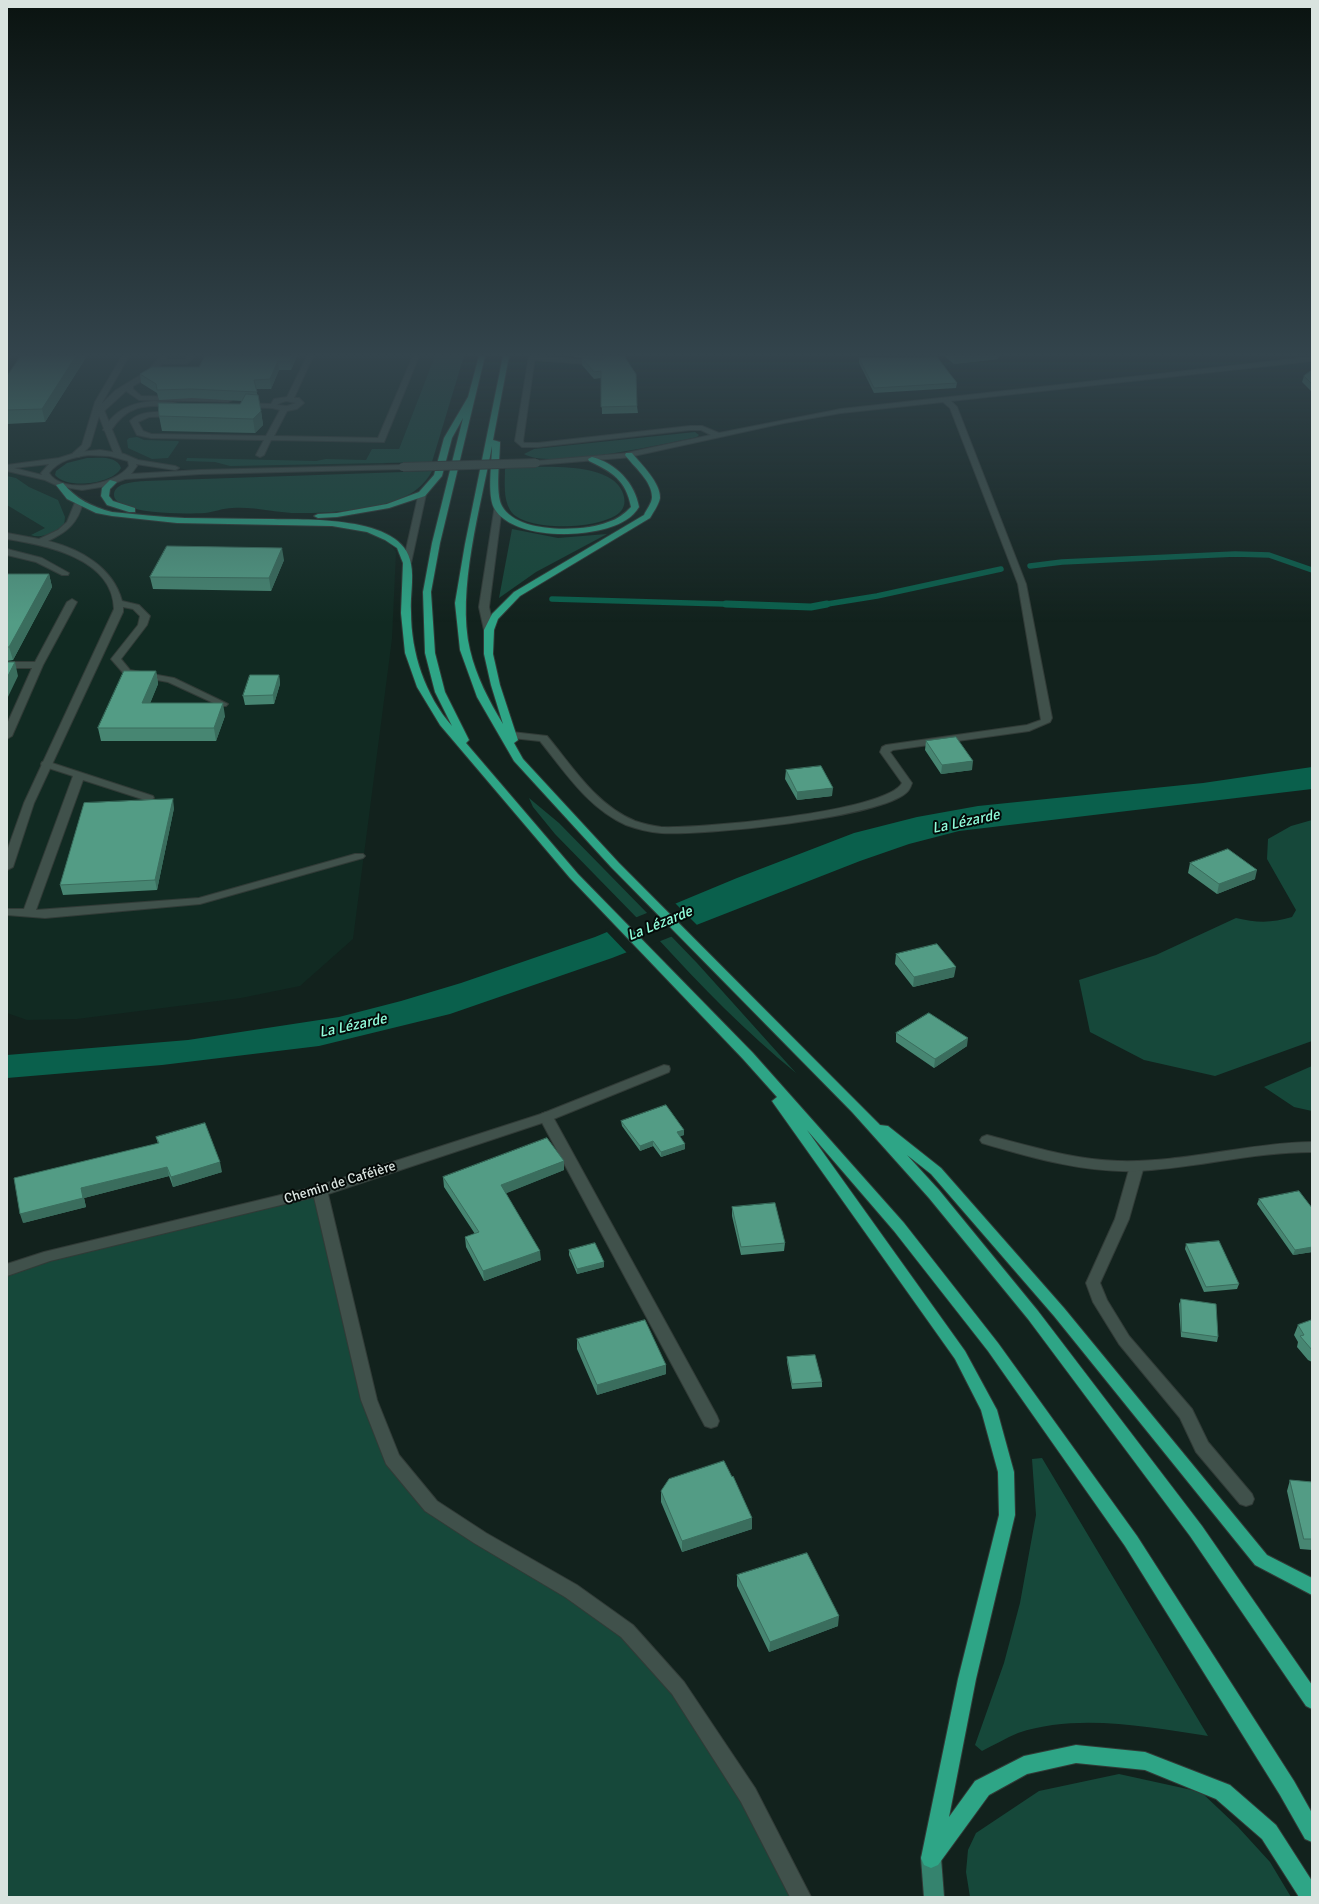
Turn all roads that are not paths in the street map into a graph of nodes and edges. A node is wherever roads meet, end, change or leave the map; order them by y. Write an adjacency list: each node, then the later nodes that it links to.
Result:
1 (86, 445): 11 (street)
2 (114, 445): 10 (street)
3 (265, 445): 12 (street)
4 (446, 445): 23 (highway)
5 (459, 445): 41 (highway)
6 (489, 445): 39 (highway)
7 (497, 445): 25 (highway)
8 (674, 445): 13 (street)
9 (968, 445): 37 (street)
10 (118, 454): 11 (street); 16 (street)
11 (76, 455): 15 (street)
12 (260, 455)
13 (629, 455): 14 (street); 33 (highway)
14 (592, 459): 18 (street, bridge); 25 (highway)
15 (61, 460): 17 (street); 20 (street)
16 (131, 460): 18 (street); 19 (street)
17 (7, 468): 20 (street)
18 (200, 472): 19 (street)
19 (124, 477): 21 (street)
20 (47, 478): 22 (street)
21 (113, 482): 22 (street); 23 (highway)
22 (60, 485): 24 (highway)
23 (422, 494): 29 (street)
24 (79, 502): 27 (street); 29 (highway)
25 (498, 507): 33 (street)
26 (7, 536): 27 (street)
27 (40, 542): 32 (street)
28 (7, 552): 30 (street)
29 (407, 563): 41 (highway)
30 (65, 573)
31 (72, 602): 34 (street)
32 (119, 603): 36 (street); 40 (street)
33 (489, 630): 37 (highway)
34 (38, 664): 35 (street); 38 (street)
35 (7, 665)
36 (223, 704)
37 (512, 735): 39 (highway)
38 (7, 736)
39 (519, 761): 50 (highway)
40 (46, 764): 42 (street); 45 (street)
41 (477, 764): 48 (highway)
42 (78, 776): 43 (street); 47 (street)
43 (149, 798)
44 (359, 856): 47 (street)
45 (7, 867)
46 (7, 912): 47 (street)
47 (29, 913)
48 (748, 1056): 61 (highway); 62 (highway)
49 (664, 1069): 51 (street, Chemin de Caféière)
50 (857, 1109): 59 (highway); 60 (highway)
51 (546, 1117): 55 (street, Chemin de Caféière); 57 (street)
52 (988, 1140): 54 (street)
53 (1312, 1147): 54 (street)
54 (1137, 1166): 58 (street)
55 (320, 1191): 56 (street, Chemin de Caféière); 63 (street)
56 (7, 1270)
57 (711, 1421)
58 (1246, 1499)
59 (1312, 1587)
60 (1312, 1700)
61 (1312, 1832)
62 (931, 1858): 64 (main road); 65 (highway)
63 (801, 1897)
64 (934, 1897)
65 (1311, 1897)

